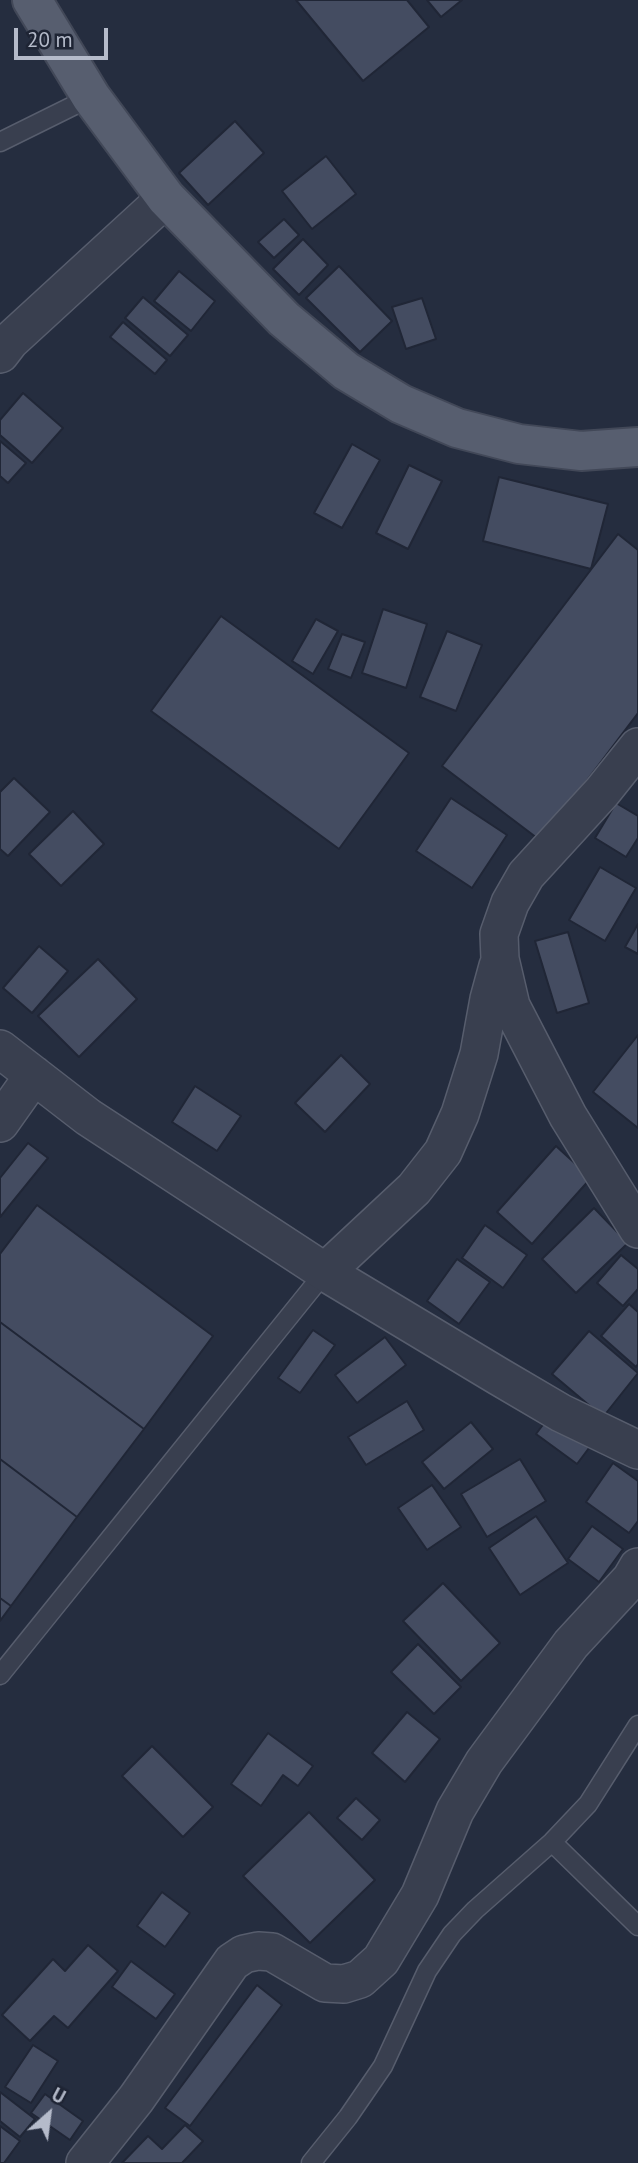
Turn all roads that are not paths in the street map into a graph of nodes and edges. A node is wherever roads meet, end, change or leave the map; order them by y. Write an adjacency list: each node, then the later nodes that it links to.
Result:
1 (32, 0): 2 (main road)
2 (91, 97): 3 (lane); 4 (main road)
3 (0, 142)
4 (166, 198): 5 (street); 6 (main road)
5 (0, 354)
6 (638, 447)
7 (638, 747): 8 (street)
8 (500, 959): 12 (street); 13 (street)
9 (0, 1049): 10 (street)
10 (34, 1075): 11 (street); 13 (street)
11 (0, 1123)
12 (638, 1229)
13 (325, 1272): 14 (street); 16 (lane)
14 (638, 1450)
15 (636, 1582): 20 (street)
16 (0, 1675)
17 (638, 1725): 18 (lane)
18 (552, 1842): 19 (lane); 21 (lane)
19 (638, 1926)
20 (85, 2163)
21 (311, 2163)

